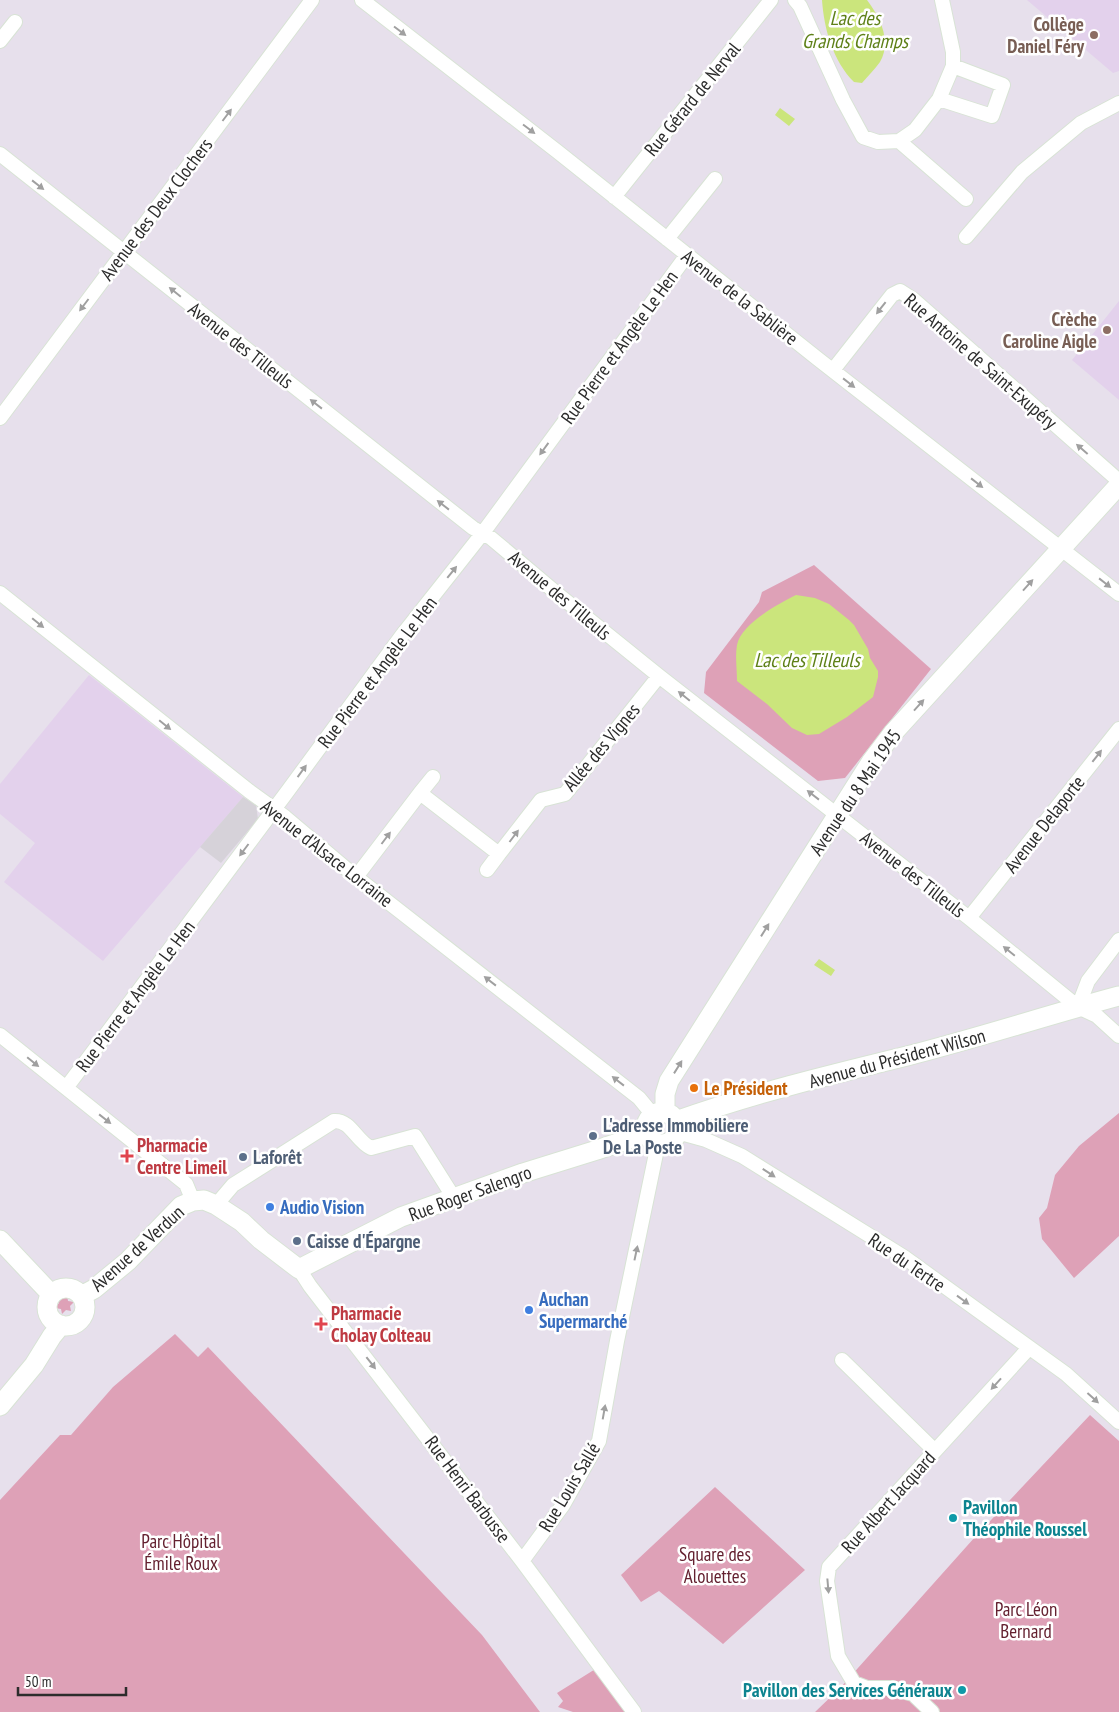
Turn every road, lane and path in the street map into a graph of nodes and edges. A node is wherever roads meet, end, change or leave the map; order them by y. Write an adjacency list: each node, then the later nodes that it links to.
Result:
1 (312, 0): 18 (street, Avenue des Deux Clochers, one-way to 1)
2 (362, 0): 14 (street, Avenue de la Sablière, one-way to 14)
3 (771, 0): 14 (street, Rue Gérard de Nerval)
4 (795, 0): 11 (street)
5 (942, 0): 8 (street)
6 (15, 22): 7 (street)
7 (0, 41)
8 (953, 66): 9 (street); 9 (street)
9 (939, 99): 11 (street)
10 (1119, 103): 16 (street)
11 (899, 141): 15 (street)
12 (0, 154): 18 (street, Avenue des Tilleuls, one-way to 18)
13 (715, 179): 17 (street)
14 (614, 197): 17 (street, Avenue de la Sablière)
15 (966, 199)
16 (966, 237)
17 (666, 239): 19 (street, Avenue de la Sablière)
18 (124, 252): 21 (street, Avenue des Deux Clochers, one-way to 21); 24 (street, Avenue des Tilleuls, one-way to 18)
19 (687, 255): 20 (street, Avenue de la Sablière); 24 (street, Rue Pierre et Angèle Le Hen, one-way to 24)
20 (833, 370): 22 (street, Rue Antoine de Saint-Exupéry, one-way to 20); 25 (street, Avenue de la Sablière, one-way to 25)
21 (0, 418)
22 (1119, 481)
23 (1119, 485): 25 (street, Avenue du 8 Mai 1945)
24 (482, 534): 28 (street, Avenue des Tilleuls); 32 (street, Rue Pierre et Angèle Le Hen, one-way to 24)
25 (1062, 549): 27 (street, Avenue de la Sablière, one-way to 27); 33 (street, Avenue du 8 Mai 1945, one-way to 25)
26 (0, 593): 32 (street, Avenue d'Alsace Lorraine, one-way to 32)
27 (1119, 594)
28 (659, 676): 33 (street, Avenue des Tilleuls, one-way to 28); 34 (street, Allée des Vignes, one-way to 28)
29 (1119, 729): 37 (street, Avenue Delaporte, one-way to 29)
30 (433, 777): 31 (street)
31 (420, 794): 34 (street); 36 (street, one-way to 31)
32 (273, 811): 36 (street, Avenue d'Alsace Lorraine); 43 (street, Rue Pierre et Angèle Le Hen, one-way to 43)
33 (837, 814): 37 (street, Avenue des Tilleuls); 44 (street, Avenue du 8 Mai 1945, one-way to 33)
34 (499, 854): 35 (street, Allée des Vignes)
35 (487, 870)
36 (356, 877): 44 (street, Avenue d'Alsace Lorraine, one-way to 36)
37 (969, 918): 40 (street, Avenue des Tilleuls, one-way to 37)
38 (1119, 940): 40 (street)
39 (1119, 996): 40 (street, Avenue du Président Wilson)
40 (1078, 1007): 42 (street, Avenue des Tilleuls); 44 (street, Avenue du Président Wilson)
41 (0, 1035): 43 (street, one-way to 43)
42 (1119, 1036)
43 (66, 1088): 46 (street, one-way to 46)
44 (663, 1126): 45 (street, Rue Roger Salengro); 53 (street, Rue du Tertre, one-way to 53); 58 (street, Rue Louis Sallé, one-way to 44)
45 (454, 1198): 47 (street); 49 (street, Rue Roger Salengro)
46 (193, 1201): 47 (street); 51 (street, Avenue de Verdun)
47 (216, 1205): 49 (street)
48 (0, 1240): 50 (street)
49 (299, 1269): 58 (street, Rue Henri Barbusse, one-way to 58)
50 (51, 1294): 51 (street); 52 (street)
51 (81, 1296): 52 (street)
52 (61, 1326): 55 (street)
53 (1029, 1348): 56 (street, Rue du Tertre, one-way to 56); 57 (street, Rue Albert Jacquard, one-way to 57)
54 (842, 1360): 57 (street)
55 (0, 1406)
56 (1119, 1422)
57 (935, 1450): 60 (street, Rue Albert Jacquard, one-way to 60)
58 (522, 1561): 59 (street, Rue Henri Barbusse)
59 (634, 1712)
60 (932, 1712)

